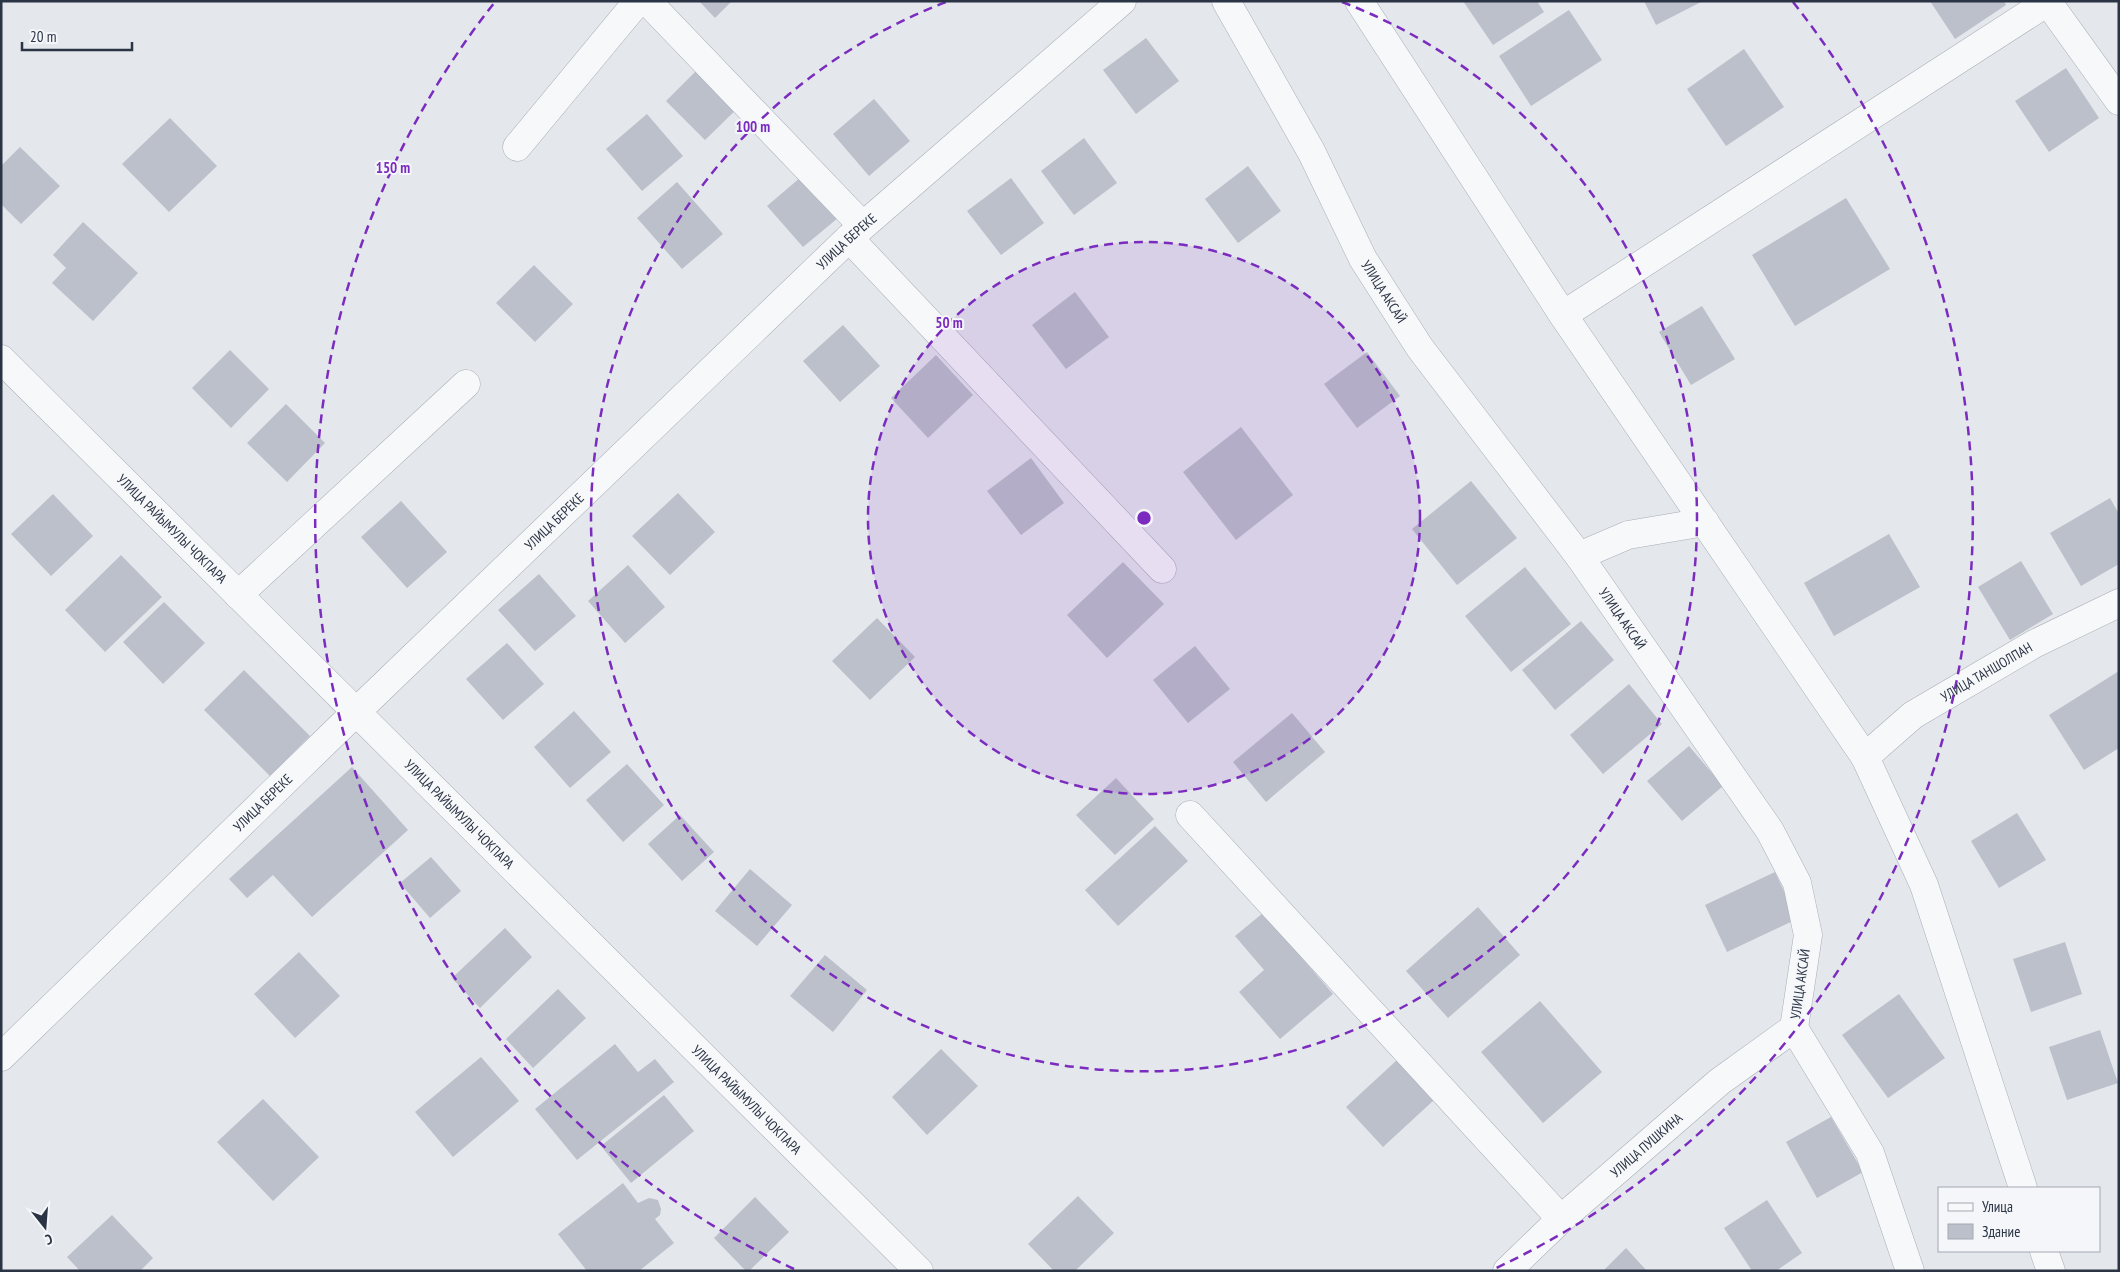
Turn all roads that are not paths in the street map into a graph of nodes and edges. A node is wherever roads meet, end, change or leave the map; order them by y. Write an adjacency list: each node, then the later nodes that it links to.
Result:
1 (638, 1): 8 (street)
2 (647, 1): 9 (street)
3 (1122, 1): 9 (street, УЛИЦА БЕРЕКЕ)
4 (1226, 1): 14 (street, УЛИЦА АКСАЙ)
5 (1359, 1): 10 (street)
6 (2048, 2): 7 (street); 10 (street)
7 (2119, 101)
8 (517, 147)
9 (855, 232): 15 (street); 18 (street, УЛИЦА БЕРЕКЕ)
10 (1563, 315): 13 (street)
11 (1, 359): 16 (street, УЛИЦА РАЙЫМУЛЫ ЧОКПАРА)
12 (466, 384): 16 (street)
13 (1705, 522): 14 (street); 19 (street)
14 (1579, 556): 21 (street, УЛИЦА АКСАЙ)
15 (1162, 570)
16 (238, 595): 18 (street, УЛИЦА РАЙЫМУЛЫ ЧОКПАРА)
17 (2119, 603): 19 (street, УЛИЦА ТАНШОЛПАН)
18 (356, 712): 22 (street, УЛИЦА БЕРЕКЕ); 26 (street, УЛИЦА РАЙЫМУЛЫ ЧОКПАРА)
19 (1865, 757): 23 (street)
20 (1190, 815): 24 (street)
21 (1794, 1028): 24 (street, УЛИЦА ПУШКИНА); 28 (street, УЛИЦА АКСАЙ)
22 (1, 1057)
23 (2024, 1187)
24 (1560, 1219): 27 (street, УЛИЦА ПУШКИНА)
25 (2044, 1252): 29 (street)
26 (918, 1271)
27 (1507, 1271)
28 (1910, 1271)
29 (2051, 1271)

